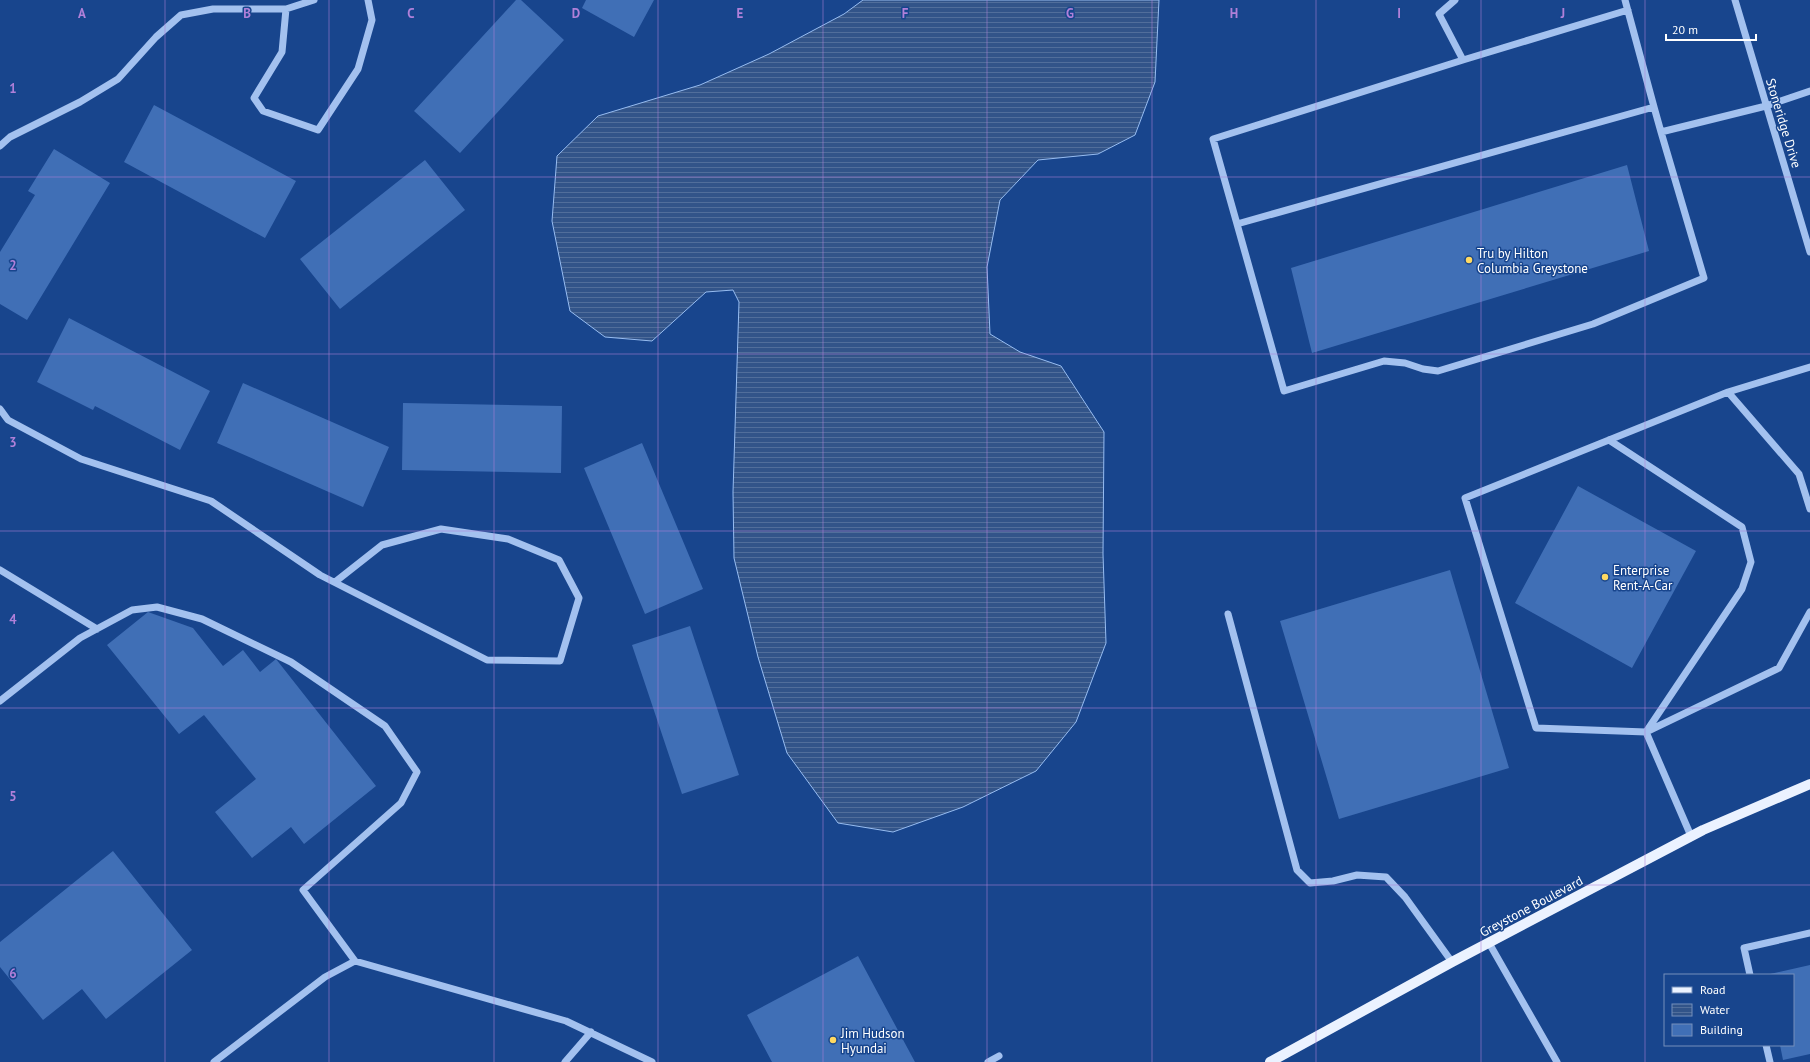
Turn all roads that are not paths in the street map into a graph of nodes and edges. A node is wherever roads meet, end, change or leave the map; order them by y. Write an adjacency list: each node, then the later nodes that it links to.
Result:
1 (314, 0): 6 (street)
2 (368, 0): 6 (street)
3 (1455, 0): 8 (street)
4 (1625, 0): 7 (street)
5 (1734, 0): 10 (street, Stoneridge Drive)
6 (286, 9): 13 (street)
7 (1628, 10): 8 (street); 11 (street)
8 (1463, 60): 14 (street)
9 (1810, 91): 10 (street)
10 (1766, 106): 12 (street); 15 (street, Stoneridge Drive)
11 (1654, 107): 12 (street); 14 (street)
12 (1660, 132): 14 (street)
13 (0, 146)
14 (1237, 224)
15 (1810, 252)
16 (1810, 367): 17 (street)
17 (1728, 392): 19 (street); 20 (street)
18 (0, 409): 22 (street)
19 (1609, 440): 27 (street); 27 (street)
20 (1810, 509)
21 (0, 570): 25 (street)
22 (335, 582): 22 (street)
23 (1810, 612): 27 (street)
24 (1228, 614): 33 (street)
25 (97, 629): 26 (street); 32 (street)
26 (0, 702)
27 (1646, 732): 29 (street)
28 (1810, 784): 29 (main road, Greystone Boulevard)
29 (1691, 836): 31 (main road, Greystone Boulevard)
30 (1810, 933): 34 (street)
31 (1489, 943): 33 (main road, Greystone Boulevard); 43 (street)
32 (354, 961): 35 (street); 38 (street)
33 (1452, 962): 42 (main road, Greystone Boulevard)
34 (1750, 974)
35 (591, 1032): 39 (street); 40 (street)
36 (1766, 1046): 44 (street)
37 (999, 1056): 41 (street)
38 (214, 1062)
39 (565, 1062)
40 (652, 1062)
41 (988, 1062)
42 (1270, 1062)
43 (1557, 1062)
44 (1770, 1062)

